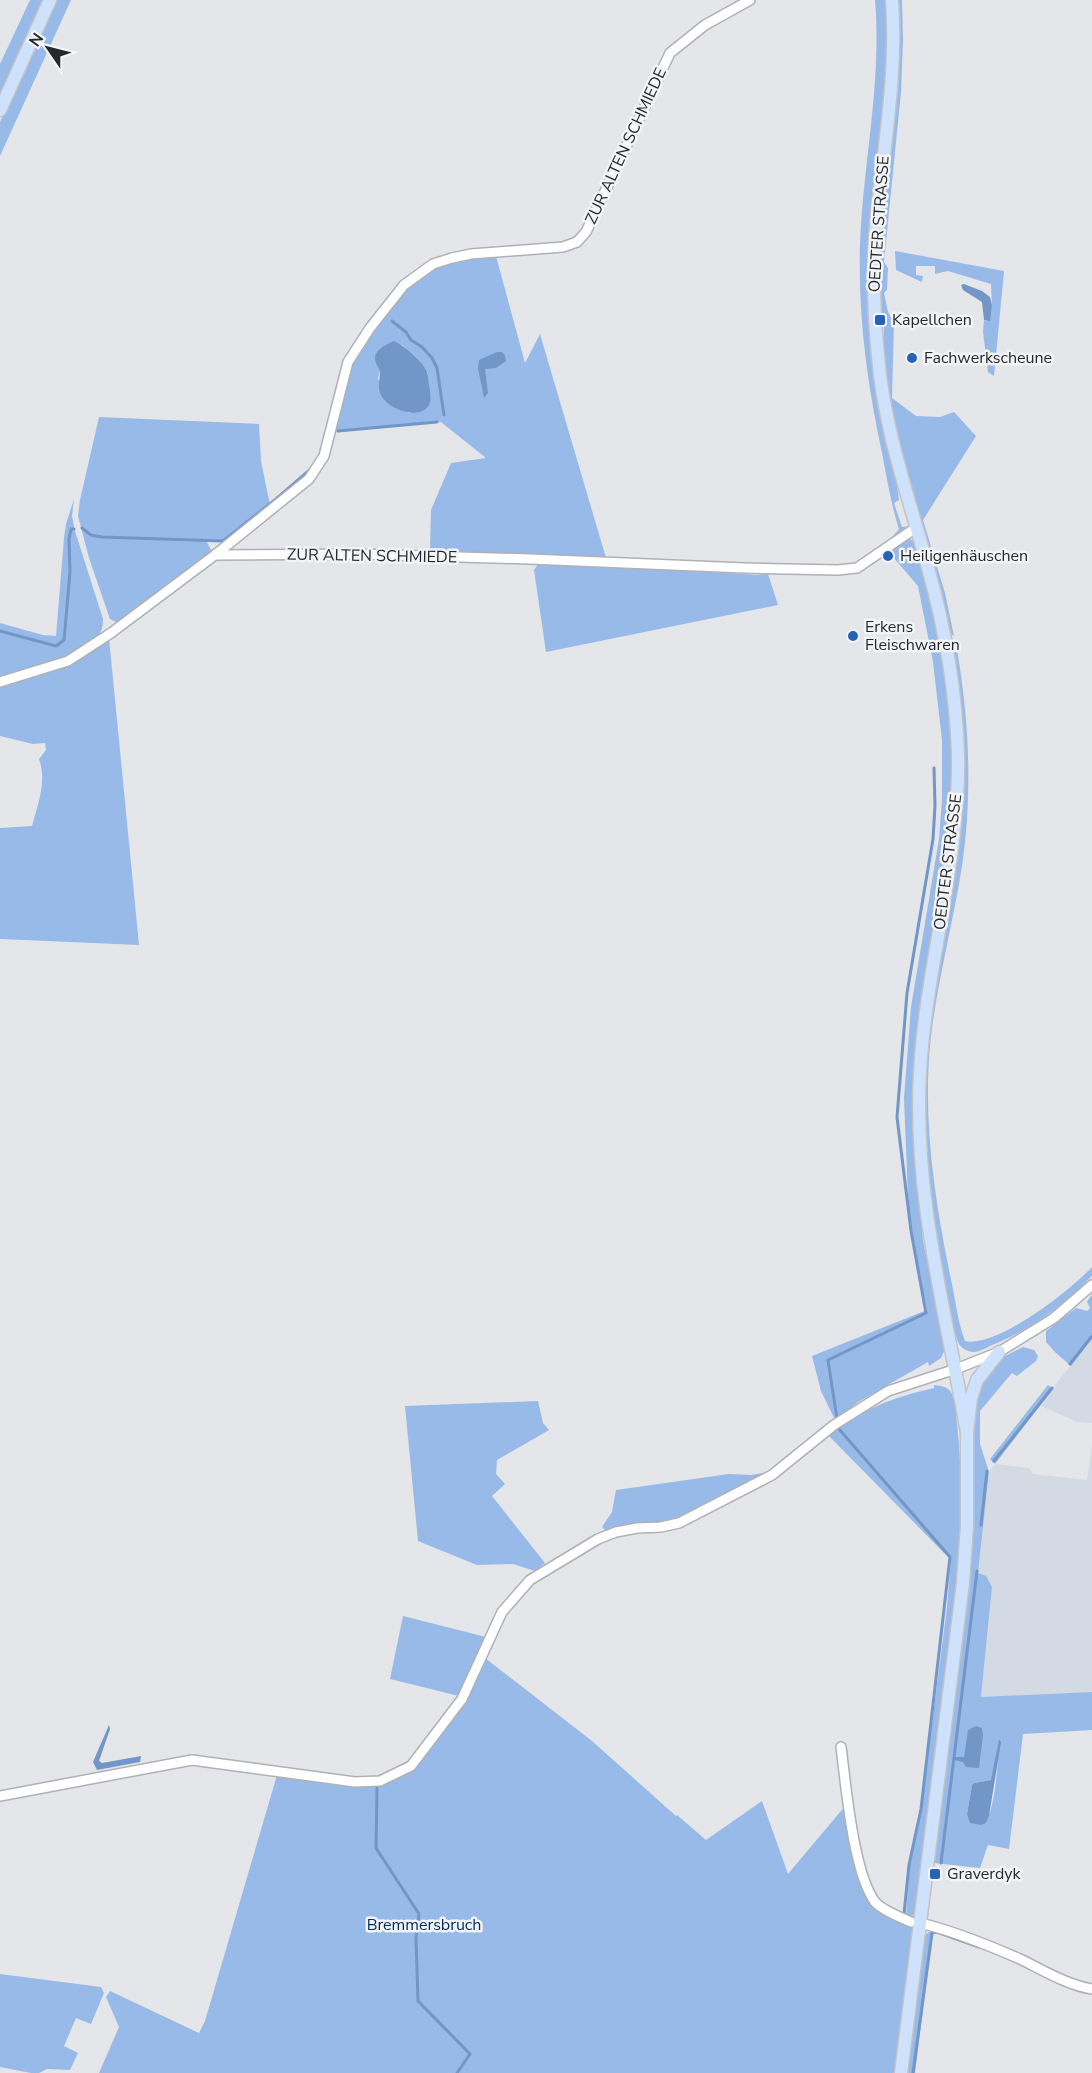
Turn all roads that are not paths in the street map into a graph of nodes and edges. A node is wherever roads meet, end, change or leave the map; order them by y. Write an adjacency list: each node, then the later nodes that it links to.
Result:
1 (50, 0): 4 (main road)
2 (750, 0): 6 (street, ZUR ALTEN SCHMIEDE)
3 (892, 0): 5 (main road, OEDTER STRASSE)
4 (0, 110)
5 (916, 527): 6 (street, ZUR ALTEN SCHMIEDE); 10 (main road, OEDTER STRASSE)
6 (214, 555): 7 (street, ZUR ALTEN SCHMIEDE)
7 (0, 682)
8 (1092, 1285): 9 (street)
9 (999, 1352): 10 (street); 11 (main road)
10 (956, 1370): 11 (main road); 13 (street)
11 (966, 1433): 14 (main road)
12 (841, 1747): 14 (street)
13 (0, 1796)
14 (916, 1923): 15 (street); 16 (main road)
15 (1092, 1989)
16 (901, 2073)

